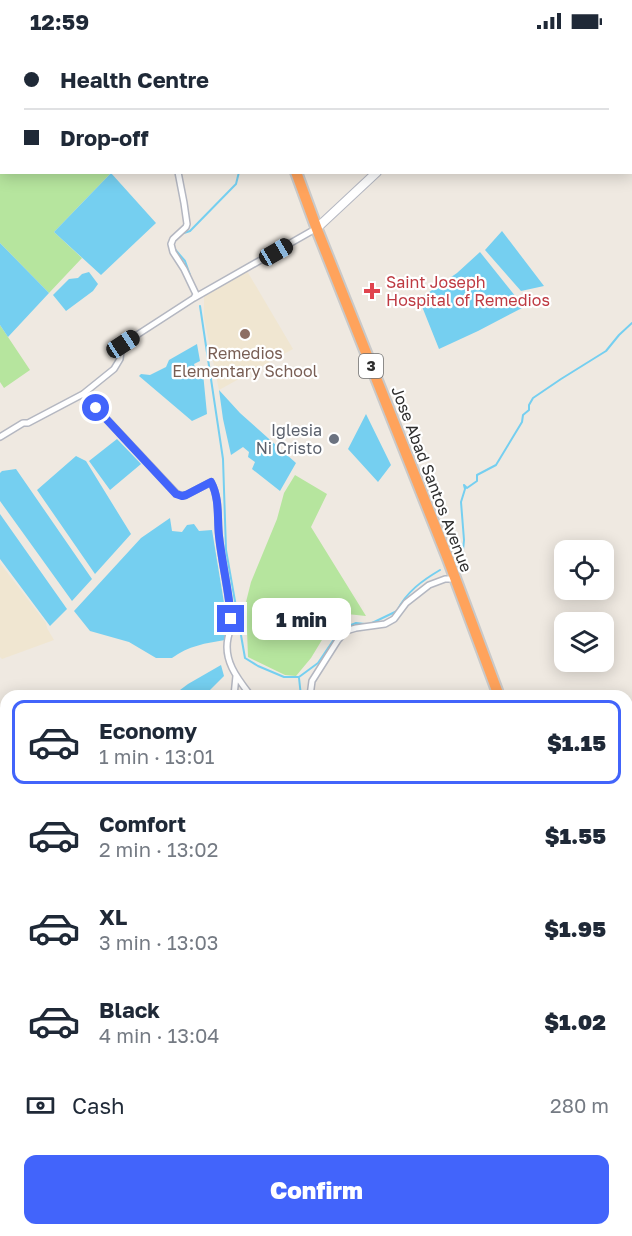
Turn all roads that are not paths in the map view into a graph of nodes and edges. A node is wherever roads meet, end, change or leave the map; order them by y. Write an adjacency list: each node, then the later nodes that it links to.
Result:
1 (178, 174): 5 (street)
2 (297, 174): 4 (highway, Jose Abad Santos Avenue / 3)
3 (375, 174): 4 (street)
4 (317, 228): 5 (street); 8 (highway, Jose Abad Santos Avenue / 3)
5 (194, 298): 6 (street)
6 (83, 394): 7 (street); 9 (street)
7 (0, 437)
8 (455, 579): 12 (street); 13 (highway, Jose Abad Santos Avenue / 3)
9 (236, 676): 10 (street); 11 (street)
10 (235, 690)
11 (246, 690)
12 (311, 690)
13 (497, 690)

